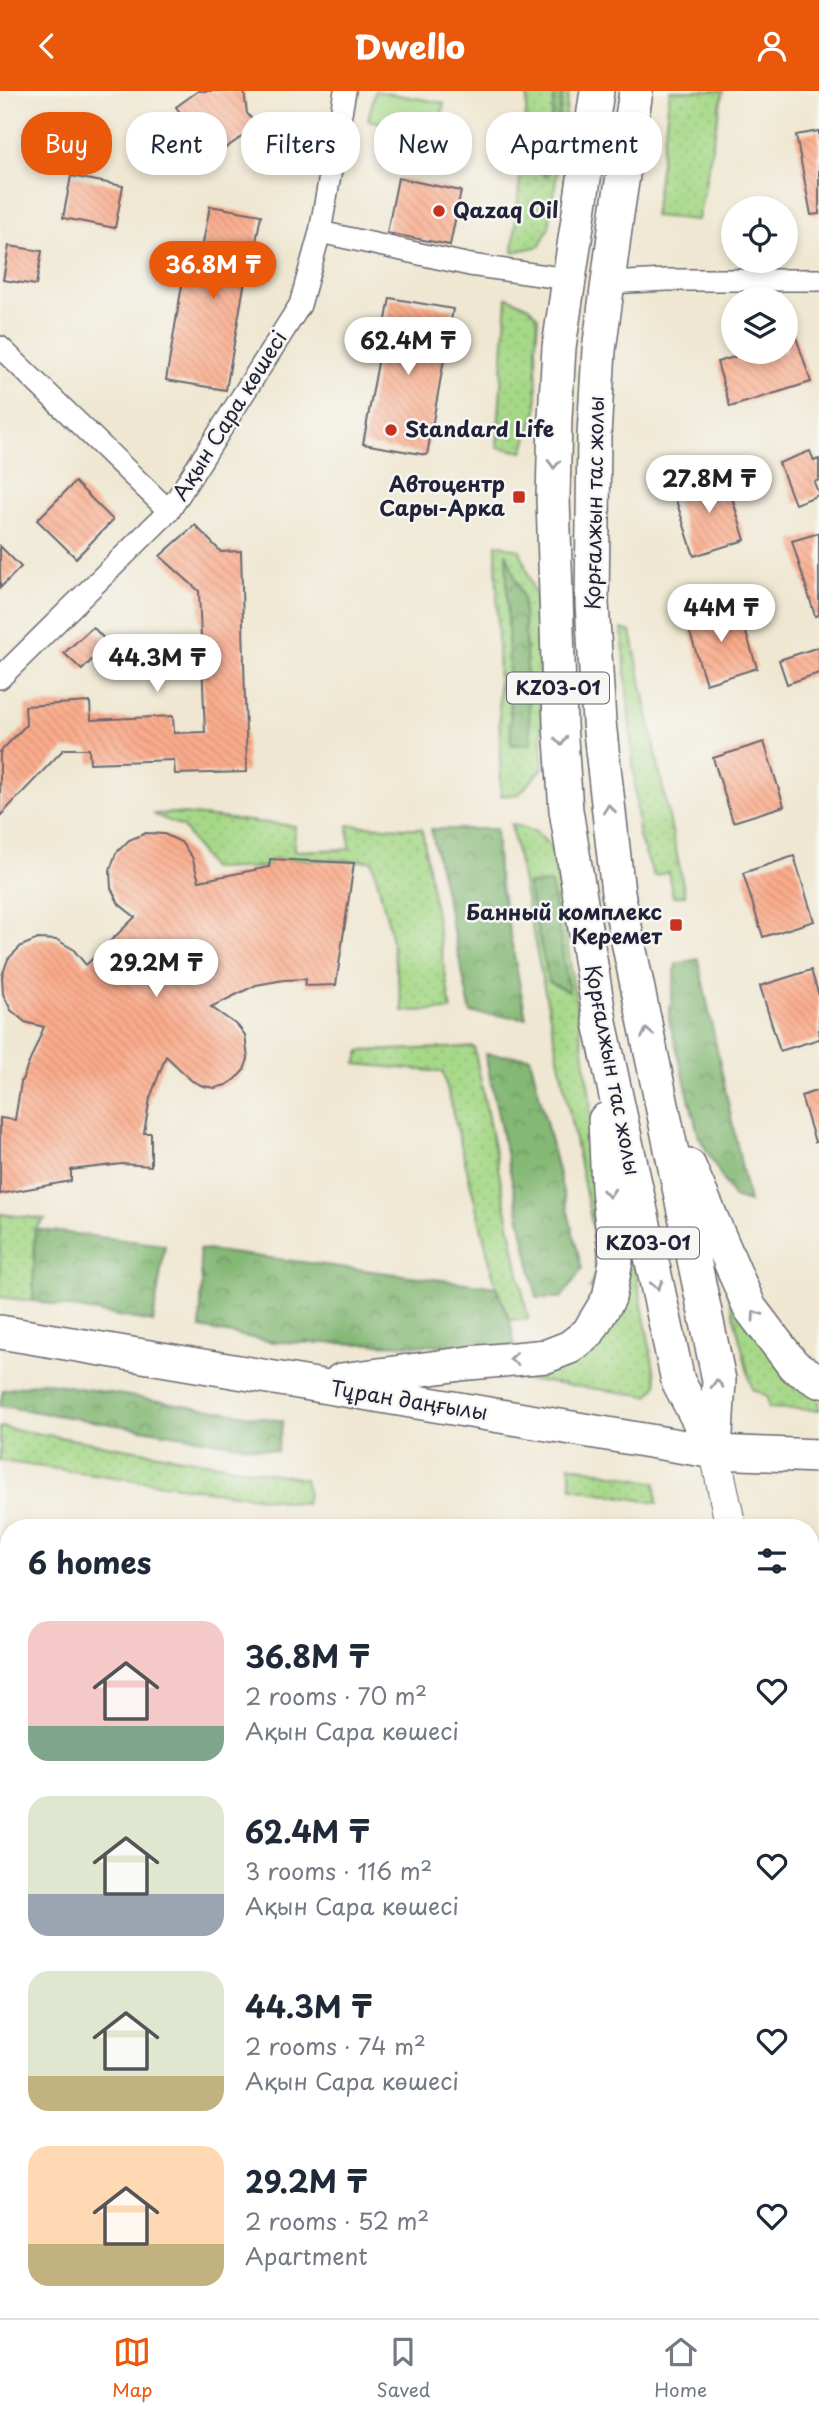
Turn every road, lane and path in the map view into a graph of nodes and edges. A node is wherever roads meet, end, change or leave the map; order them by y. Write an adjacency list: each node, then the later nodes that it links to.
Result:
1 (345, 91): 4 (street, Ақын Сара көшесі)
2 (597, 91): 5 (main road, Қорғалжын тас жолы / KZ03-01)
3 (638, 97): 6 (main road, Қорғалжын тас жолы / KZ03-01)
4 (320, 232): 5 (street); 9 (street, Ақын Сара көшесі)
5 (569, 279): 6 (main road); 11 (main road, Қорғалжын тас жолы / KZ03-01, one-way to 11)
6 (608, 283): 7 (street); 12 (main road, Қорғалжын тас жолы / KZ03-01, one-way to 6)
7 (817, 285)
8 (0, 347): 9 (street)
9 (169, 511): 10 (street, Ақын Сара көшесі)
10 (0, 678)
11 (601, 1027): 15 (main road, one-way to 15); 16 (main road, Қорғалжын тас жолы / KZ03-01, one-way to 16)
12 (661, 1100): 14 (main road, one-way to 12); 16 (main road, Қорғалжын тас жолы / KZ03-01, one-way to 12)
13 (0, 1332): 15 (main road, Тұран даңғылы)
14 (819, 1381)
15 (305, 1385): 16 (main road, Тұран даңғылы)
16 (715, 1452): 17 (main road, Тұран даңғылы); 18 (main road, Қорғалжын тас жолы / KZ03-01)
17 (819, 1457)
18 (729, 1519)

